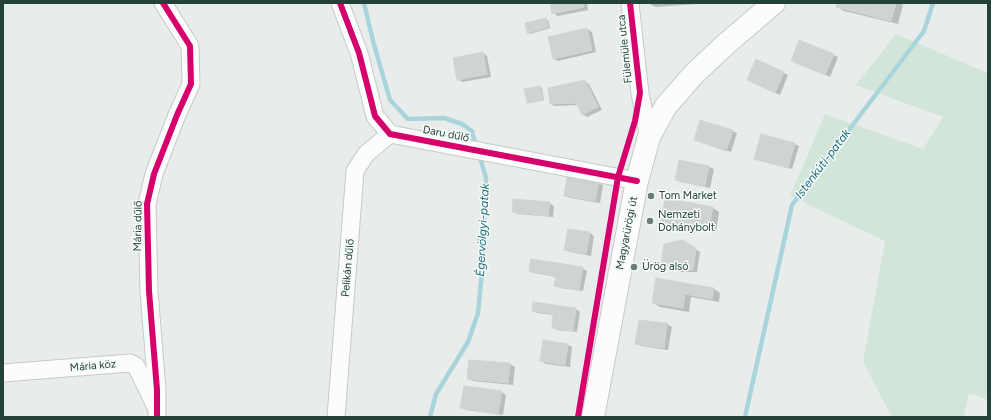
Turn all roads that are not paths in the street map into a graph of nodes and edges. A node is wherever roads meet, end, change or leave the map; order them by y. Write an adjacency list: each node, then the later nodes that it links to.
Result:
1 (163, 3): 9 (street, Mária dűlő)
2 (340, 3): 5 (street)
3 (630, 3): 6 (street, Fülemüle utca)
4 (774, 3): 6 (main road, Magyarürögi út)
5 (390, 134): 7 (street, Daru dűlő); 10 (street, Pelikán dűlő)
6 (649, 137): 7 (main road, Magyarürögi út)
7 (637, 181): 11 (main road, Magyarürögi út)
8 (3, 374): 9 (street, Mária köz)
9 (157, 413)
10 (336, 417)
11 (593, 417)

